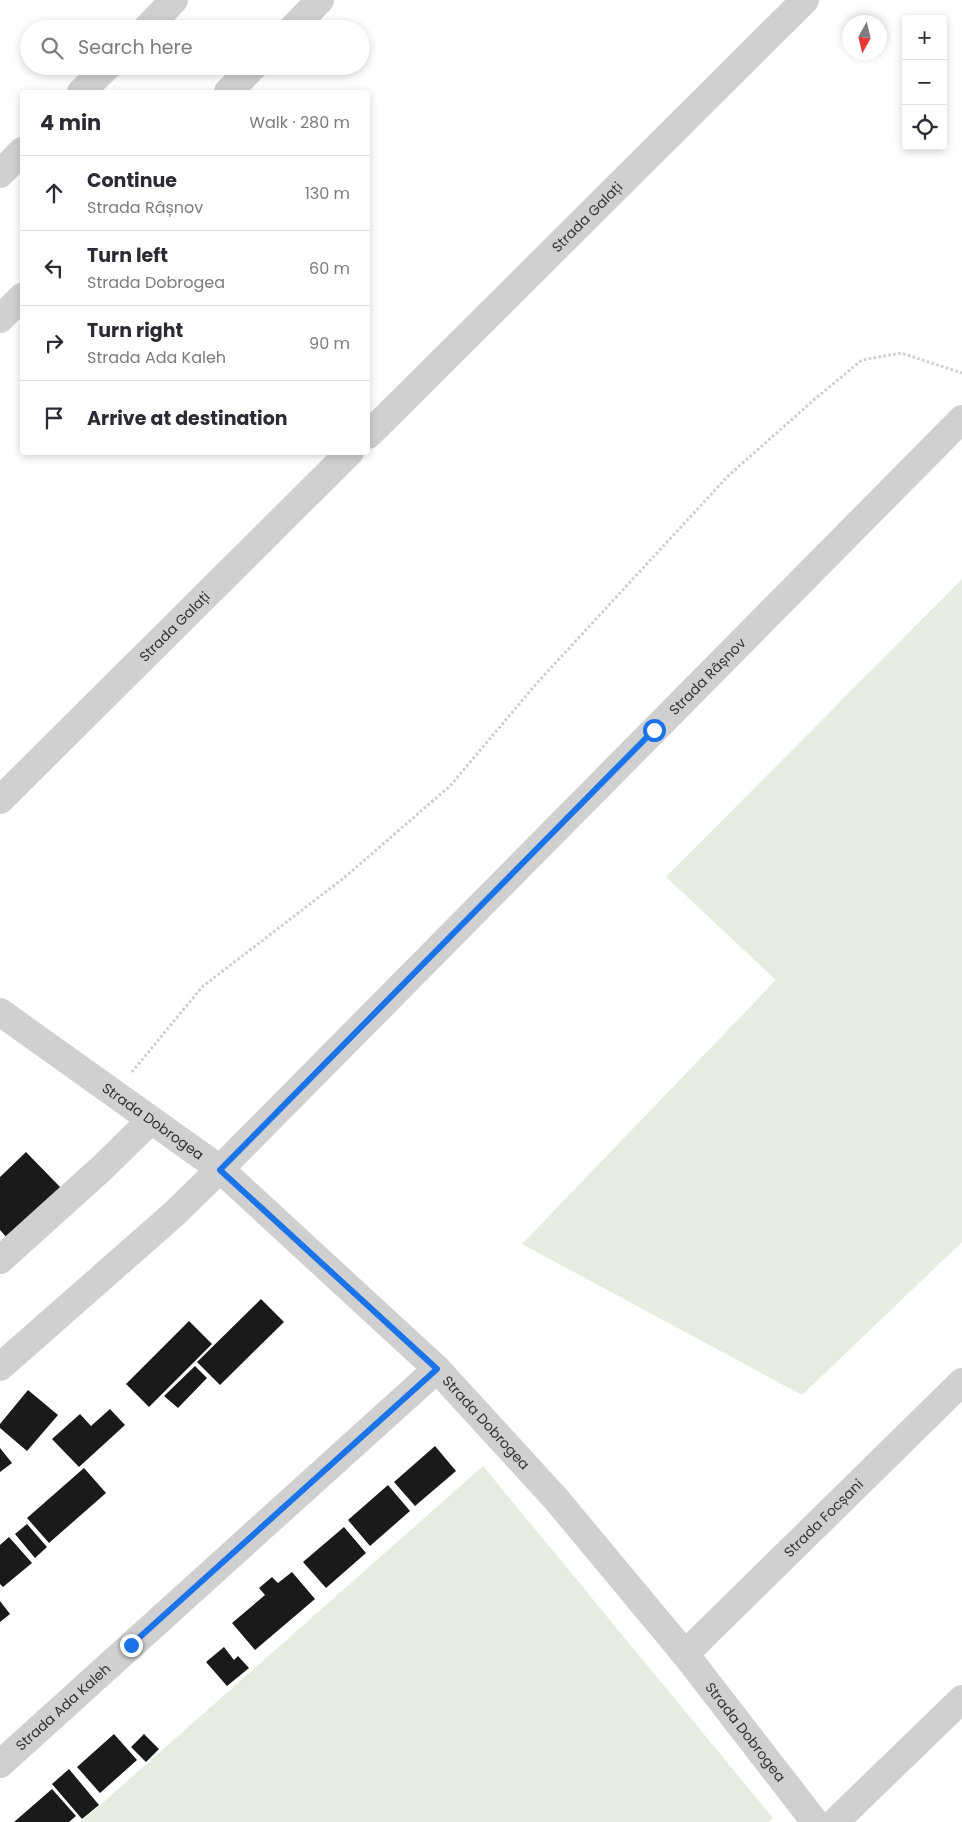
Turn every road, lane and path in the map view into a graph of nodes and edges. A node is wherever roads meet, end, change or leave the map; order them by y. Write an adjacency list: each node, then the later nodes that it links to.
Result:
1 (174, 0): 4 (street)
2 (320, 0): 5 (street)
3 (805, 0): 16 (street, Strada Galați)
4 (155, 20)
5 (301, 20)
6 (99, 75): 8 (street)
7 (245, 75): 9 (street)
8 (84, 90)
9 (230, 90)
10 (20, 153): 11 (street)
11 (0, 174)
12 (20, 299): 13 (street)
13 (0, 319)
14 (962, 373): 20 (path)
15 (962, 419): 22 (street, Strada Râșnov)
16 (370, 433)
17 (347, 455): 18 (street, Strada Galați)
18 (0, 800)
19 (0, 1012): 20 (street, Strada Dobrogea)
20 (114, 1094): 21 (street, Strada Dobrogea)
21 (151, 1120): 22 (street, Strada Dobrogea); 23 (street)
22 (220, 1170): 24 (street, Strada Râșnov); 25 (street, Strada Dobrogea)
23 (0, 1260)
24 (0, 1367)
25 (437, 1369): 27 (street, Strada Dobrogea); 29 (street, Strada Ada Kaleh)
26 (962, 1382): 27 (street, Strada Focșani)
27 (685, 1654): 30 (street, Strada Dobrogea)
28 (962, 1699): 31 (street)
29 (0, 1764)
30 (814, 1822)
31 (835, 1822)

